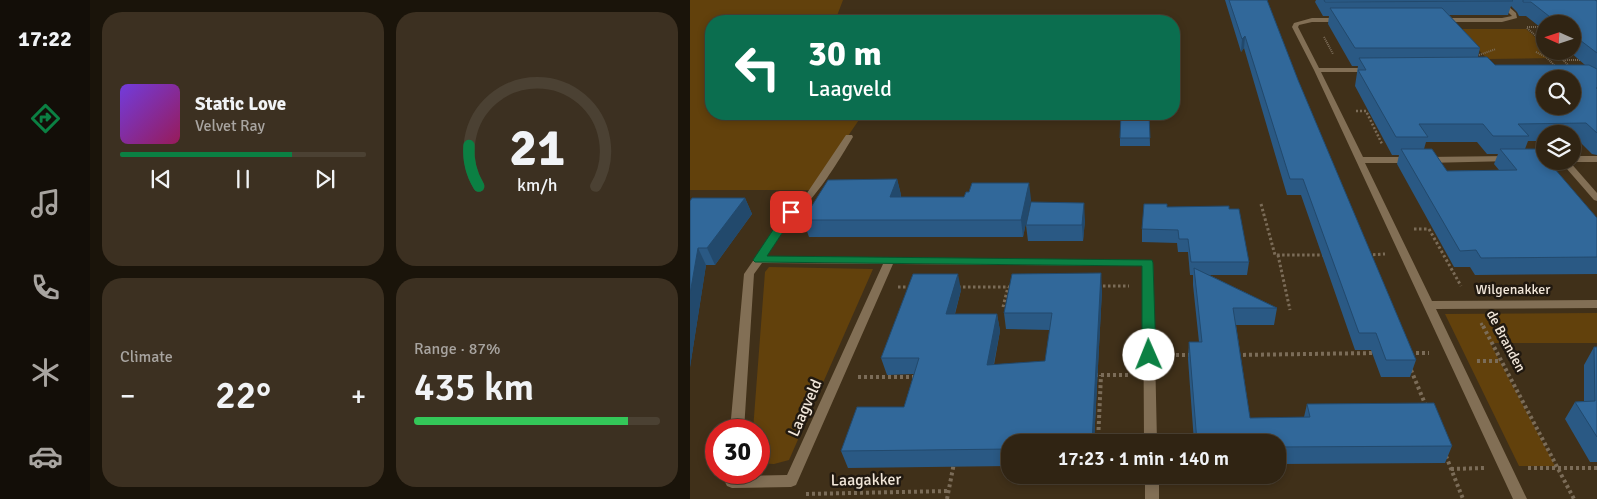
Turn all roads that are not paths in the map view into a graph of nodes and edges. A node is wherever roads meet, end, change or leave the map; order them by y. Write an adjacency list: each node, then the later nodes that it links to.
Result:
1 (1498, 0): 3 (street)
2 (1352, 20): 4 (street)
3 (1427, 20)
4 (1317, 70): 5 (street); 10 (street)
5 (1381, 70)
6 (849, 137): 13 (street)
7 (1597, 158): 9 (street)
8 (1516, 159): 10 (street)
9 (1581, 159)
10 (1359, 160): 16 (street)
11 (1572, 170): 12 (street)
12 (1597, 198)
13 (759, 260): 14 (street); 17 (street)
14 (889, 262): 18 (street); 19 (street, Laagveld)
15 (1597, 304): 16 (street, Wilgenakker)
16 (1428, 305): 22 (street)
17 (738, 419)
18 (1152, 434)
19 (770, 481)
20 (1152, 484): 21 (street)
21 (1152, 499)
22 (1520, 499)

